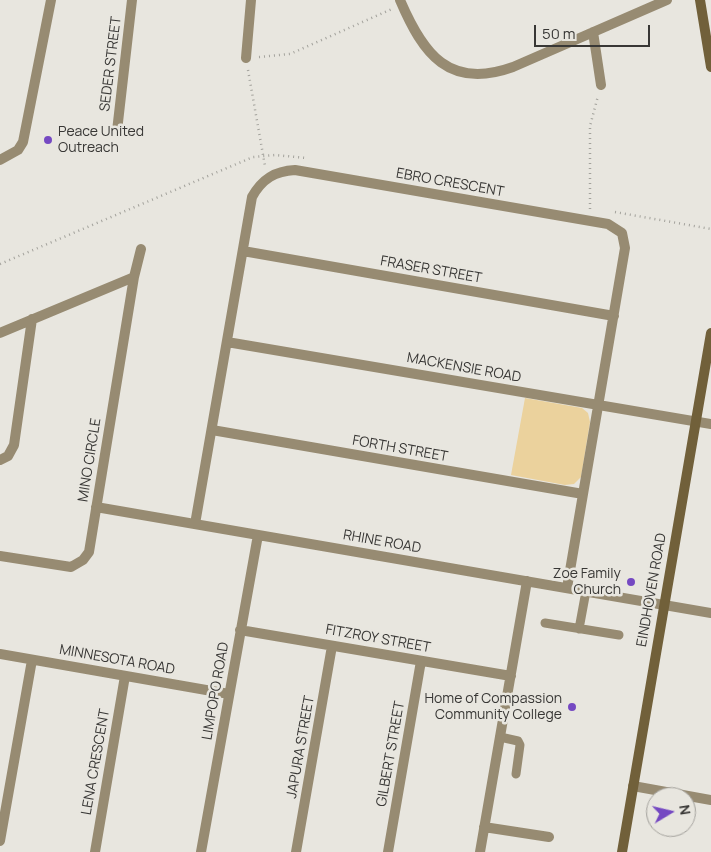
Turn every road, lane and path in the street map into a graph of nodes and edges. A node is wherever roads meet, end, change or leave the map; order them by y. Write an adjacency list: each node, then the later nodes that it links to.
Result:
1 (51, 0): 14 (street)
2 (132, 0): 11 (street, SEDER STREET)
3 (251, 0): 8 (street)
4 (667, 0): 7 (street)
5 (700, 0): 9 (street)
6 (401, 2): 7 (street); 8 (path)
7 (593, 32): 10 (street)
8 (246, 58): 12 (path)
9 (711, 67)
10 (602, 84): 17 (path)
11 (117, 131)
12 (263, 156): 13 (path); 15 (path); 24 (path)
13 (308, 158)
14 (0, 160)
15 (268, 177): 20 (street, EBRO CRESCENT); 23 (street)
16 (580, 205): 17 (path)
17 (590, 207): 18 (path); 20 (path)
18 (599, 209)
19 (607, 210): 21 (path)
20 (591, 221): 26 (street, EBRO CRESCENT)
21 (711, 229)
22 (141, 249): 25 (street, MINO CIRCLE)
23 (243, 251): 26 (street, FRASER STREET); 30 (street)
24 (0, 264)
25 (134, 277): 27 (street); 37 (street, MINO CIRCLE)
26 (614, 316): 31 (street, EBRO CRESCENT)
27 (32, 319): 29 (street); 35 (street)
28 (711, 332): 32 (street, EINDHOVEN ROAD)
29 (0, 333)
30 (227, 342): 31 (street, MACKENSIE ROAD); 34 (street)
31 (599, 405): 32 (street, MACKENSIE ROAD); 36 (street, EBRO CRESCENT)
32 (696, 421): 33 (street, MACKENSIE ROAD); 44 (street, EINDHOVEN ROAD)
33 (711, 424)
34 (212, 430): 36 (street, FORTH STREET); 38 (street)
35 (0, 460)
36 (583, 494): 42 (street, EBRO CRESCENT)
37 (96, 507): 38 (street, RHINE ROAD); 40 (street, MINO CIRCLE)
38 (195, 524): 39 (street, RHINE ROAD)
39 (258, 535): 41 (street, RHINE ROAD); 48 (street, LIMPOPO ROAD)
40 (0, 556)
41 (527, 581): 42 (street, RHINE ROAD); 55 (street)
42 (567, 588): 43 (street, RHINE ROAD)
43 (586, 591): 44 (street, RHINE ROAD); 47 (lane)
44 (663, 605): 45 (street, RHINE ROAD); 59 (street, EINDHOVEN ROAD)
45 (711, 613)
46 (545, 623): 47 (lane)
47 (579, 628): 49 (lane)
48 (240, 630): 50 (street, FITZROY STREET); 56 (street, LIMPOPO ROAD)
49 (619, 635)
50 (332, 646): 53 (street, FITZROY STREET); 66 (street, JAPURA STREET)
51 (0, 654): 52 (street, MINNESOTA ROAD)
52 (32, 660): 54 (street, MINNESOTA ROAD); 63 (street)
53 (421, 661): 55 (street, FITZROY STREET); 67 (street, GILBERT STREET)
54 (125, 676): 56 (street, MINNESOTA ROAD); 64 (street, LENA CRESCENT)
55 (511, 676): 57 (street)
56 (229, 694): 65 (street, LIMPOPO ROAD)
57 (500, 737): 58 (lane); 61 (street)
58 (516, 774)
59 (633, 786): 60 (street); 69 (street, EINDHOVEN ROAD)
60 (711, 800)
61 (484, 827): 62 (street); 68 (street)
62 (548, 837)
63 (0, 841)
64 (95, 852)
65 (201, 852)
66 (296, 852)
67 (388, 852)
68 (480, 852)
69 (622, 852)

